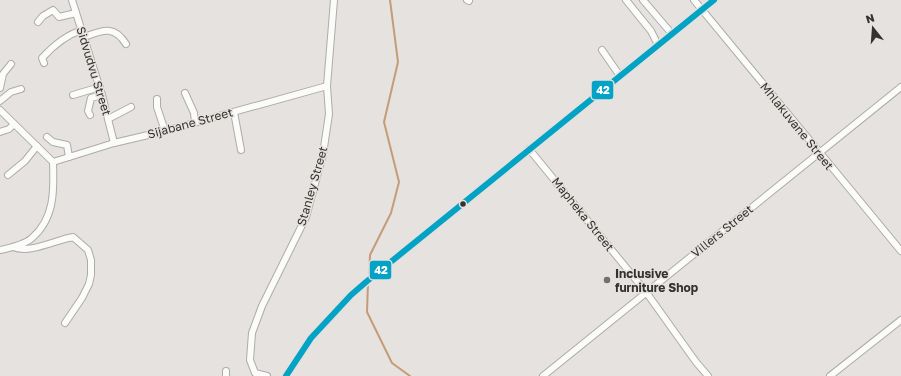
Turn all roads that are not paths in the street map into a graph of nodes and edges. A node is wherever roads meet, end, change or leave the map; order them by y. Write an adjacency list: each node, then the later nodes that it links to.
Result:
1 (72, 0): 8 (street, Sidvudvu Street)
2 (334, 0): 19 (street, Stanley Street)
3 (626, 0): 14 (street)
4 (642, 0): 11 (street)
5 (694, 0): 7 (street, Mhlakuvane Street)
6 (714, 0): 7 (street)
7 (702, 10): 11 (street); 43 (street, Mhlakuvane Street)
8 (76, 13): 9 (street); 10 (street, Sidvudvu Street)
9 (38, 22)
10 (82, 30): 12 (street, Sidvudvu Street); 16 (street)
11 (672, 34): 14 (street)
12 (84, 37): 13 (street); 20 (street, Sidvudvu Street)
13 (126, 44)
14 (658, 45): 18 (street)
15 (602, 50): 18 (street)
16 (44, 63)
17 (11, 64): 21 (street)
18 (620, 76): 41 (street)
19 (327, 86): 31 (street, Sijabane Street); 53 (street, Stanley Street)
20 (100, 87): 25 (street, Sidvudvu Street); 26 (street)
21 (0, 88)
22 (901, 88): 43 (street, Villers Street)
23 (21, 89): 28 (street)
24 (185, 93): 34 (street)
25 (102, 94): 32 (street); 33 (street, Sidvudvu Street)
26 (73, 95)
27 (157, 99): 36 (street)
28 (0, 101)
29 (131, 107): 33 (street)
30 (0, 110): 35 (street)
31 (234, 112): 34 (street, Sijabane Street); 42 (street)
32 (90, 116)
33 (108, 119): 39 (street, Sidvudvu Street)
34 (195, 122): 36 (street, Sijabane Street)
35 (14, 124): 37 (street); 40 (street)
36 (165, 131): 39 (street, Sijabane Street)
37 (0, 132)
38 (47, 137): 44 (street)
39 (114, 143): 44 (street, Sijabane Street)
40 (37, 146): 45 (street); 46 (street)
41 (529, 149): 50 (street, Mapheka Street); 54 (street)
42 (241, 150)
43 (819, 152): 49 (street, Mhlakuvane Street); 50 (street, Villers Street)
44 (69, 157): 45 (street, Sijabane Street)
45 (53, 162): 47 (street)
46 (8, 175)
47 (13, 247): 48 (street); 52 (street)
48 (0, 250)
49 (901, 251)
50 (646, 292): 55 (street, Villers Street); 56 (street, Mapheka Street)
51 (901, 320): 57 (street)
52 (65, 323)
53 (267, 376)
54 (286, 376)
55 (543, 376)
56 (708, 376)
57 (830, 376)

